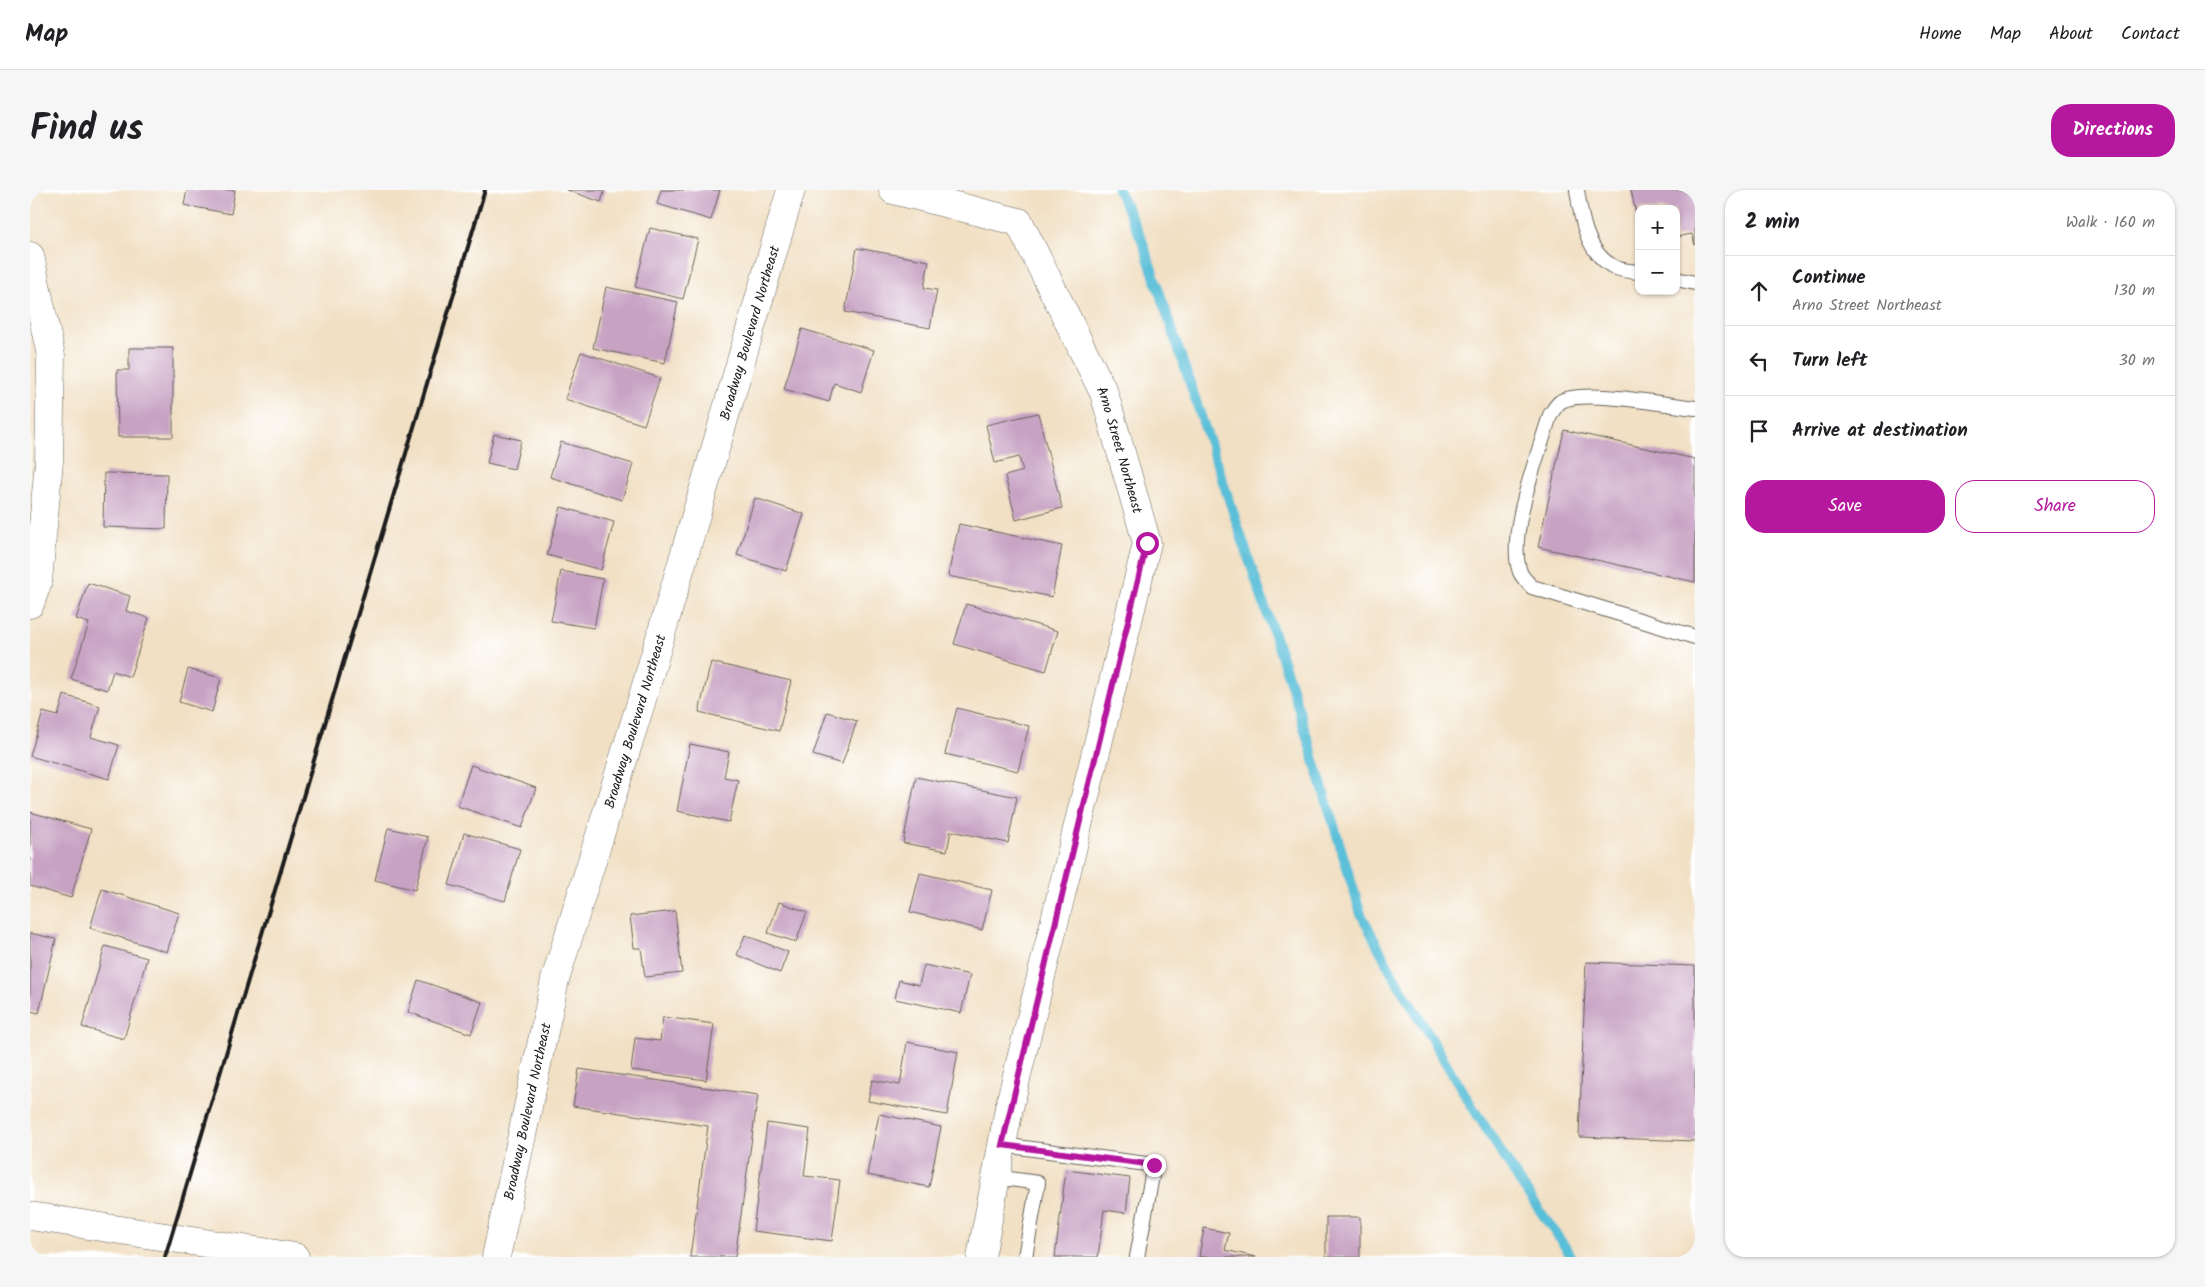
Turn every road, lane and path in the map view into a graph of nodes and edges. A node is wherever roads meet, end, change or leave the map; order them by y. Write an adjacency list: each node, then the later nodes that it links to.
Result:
1 (791, 190): 16 (street, Broadway Boulevard Northeast)
2 (893, 190): 12 (street, Arno Street Northeast)
3 (1577, 190): 5 (lane)
4 (30, 256): 9 (street)
5 (1635, 271)
6 (1680, 280): 7 (lane)
7 (1695, 282)
8 (1695, 408): 11 (lane)
9 (39, 464): 10 (street)
10 (30, 604)
11 (1695, 637)
12 (1002, 1145): 13 (street, Arno Street Northeast); 19 (lane)
13 (996, 1177): 17 (street, Arno Street Northeast); 18 (lane)
14 (30, 1216): 15 (street)
15 (295, 1257)
16 (496, 1257)
17 (981, 1257)
18 (1025, 1257)
19 (1137, 1257)

